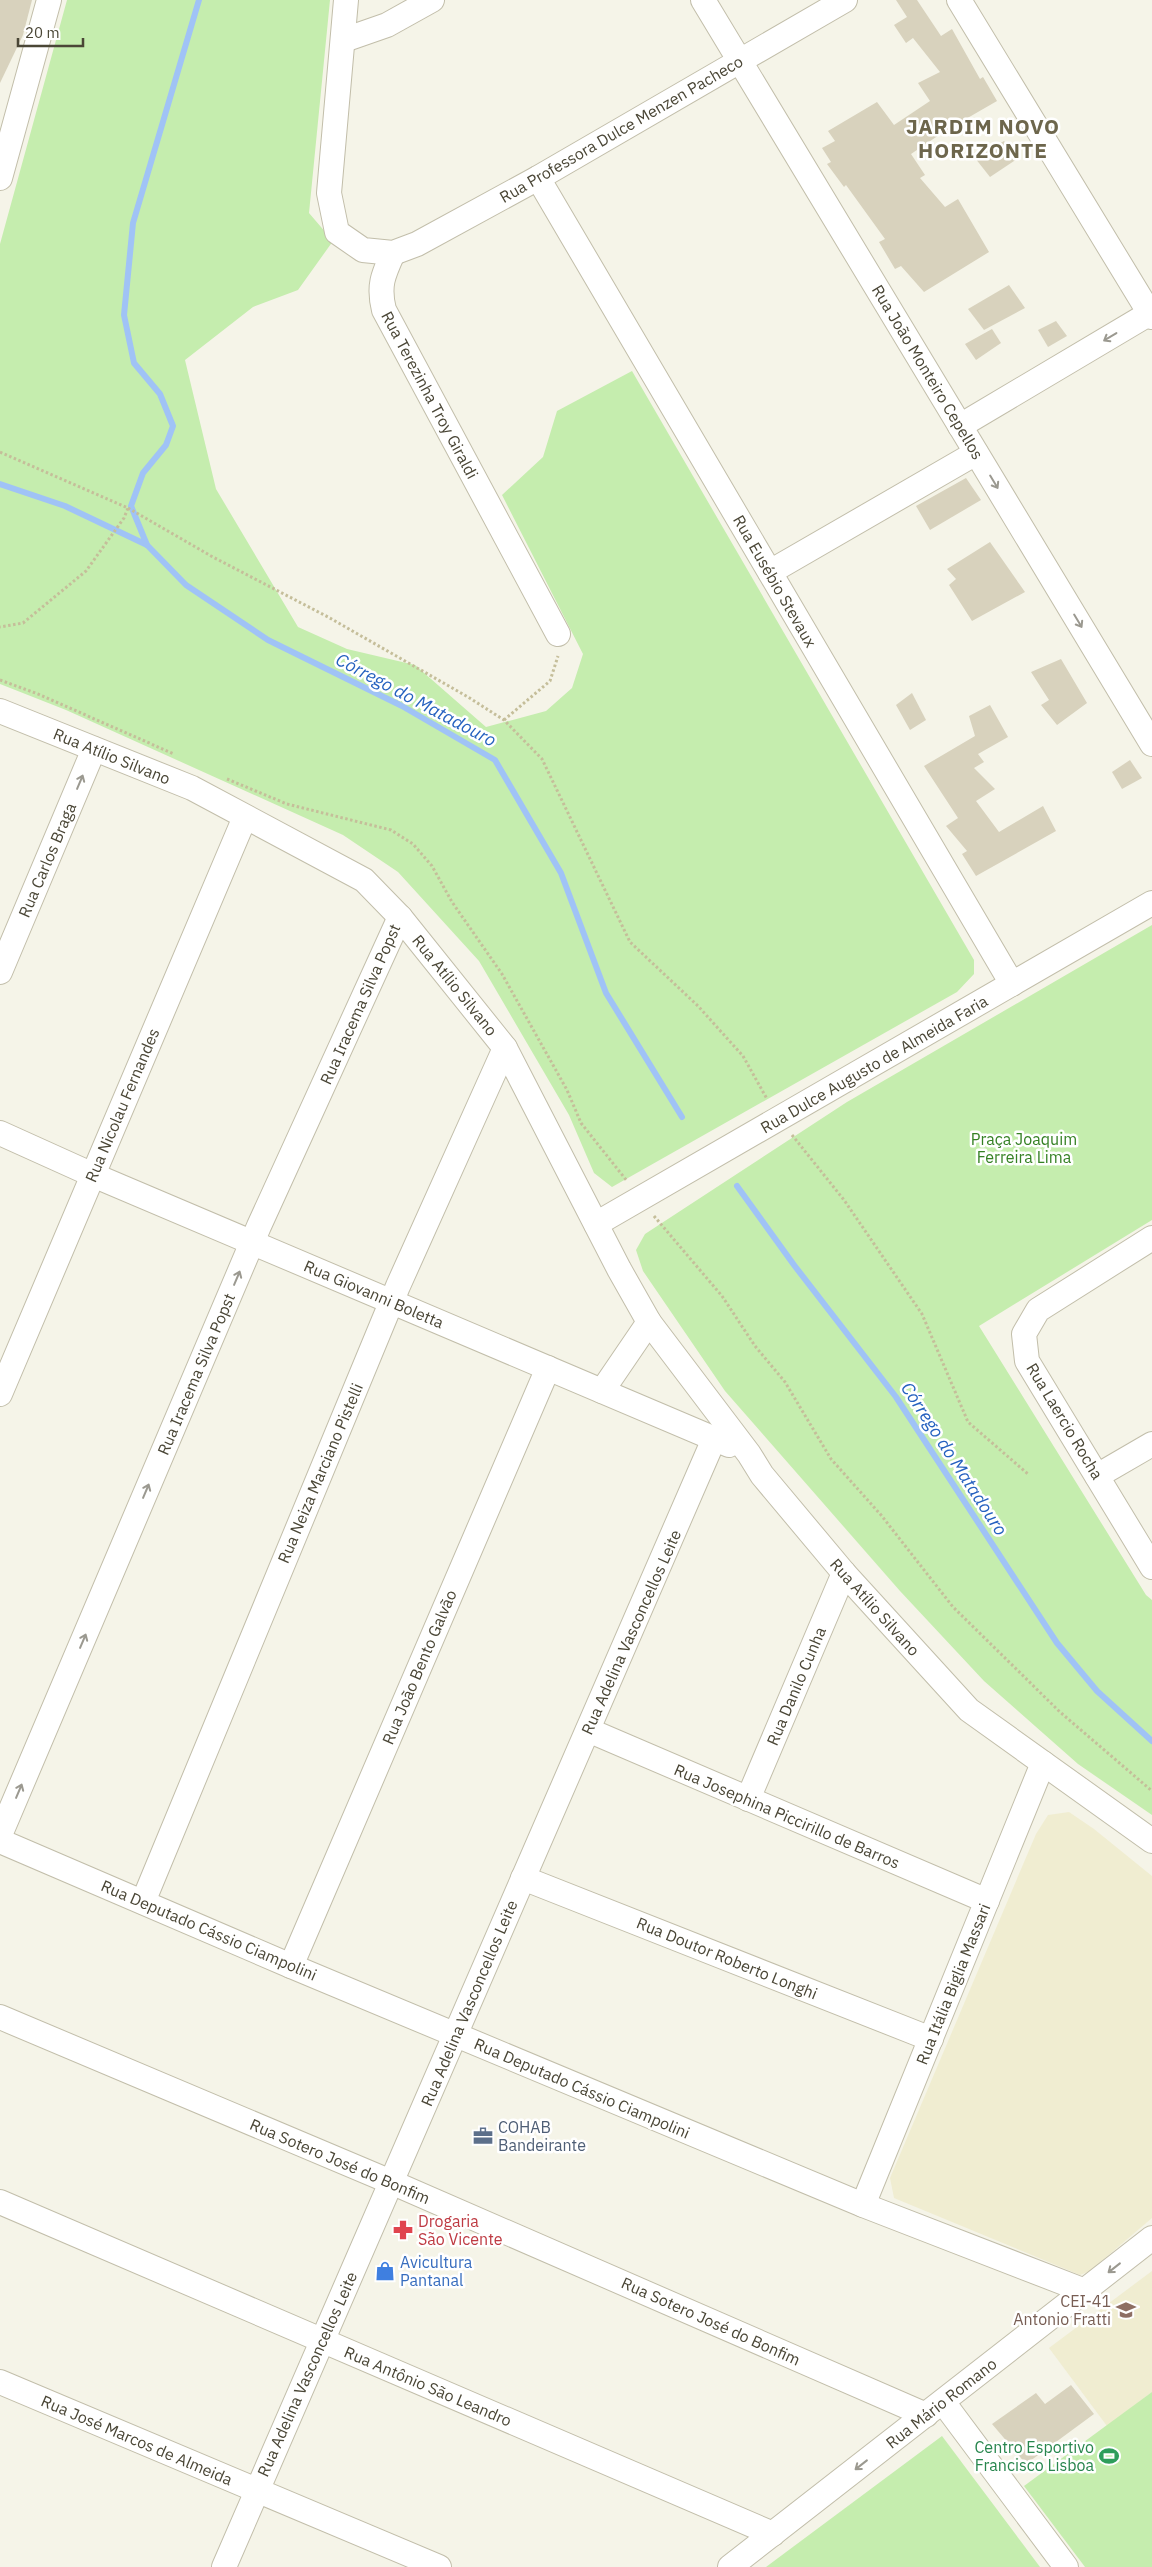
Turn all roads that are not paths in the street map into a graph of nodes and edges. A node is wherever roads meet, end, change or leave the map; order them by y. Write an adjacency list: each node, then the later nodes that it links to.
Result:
1 (49, 0): 9 (street)
2 (346, 0): 7 (street)
3 (432, 0): 7 (street)
4 (703, 0): 8 (street, Rua João Monteiro Cepellos)
5 (845, 0): 8 (street, Rua Professora Dulce Menzen Pacheco)
6 (959, 0): 12 (street)
7 (344, 40): 11 (street)
8 (740, 61): 10 (street, Rua Professora Dulce Menzen Pacheco); 13 (street, Rua João Monteiro Cepellos)
9 (0, 178)
10 (538, 178): 11 (street, Rua Professora Dulce Menzen Pacheco); 15 (street, Rua Eusébio Stevaux)
11 (393, 253): 16 (street, Rua Terezinha Troy Giraldi)
12 (1151, 314): 13 (street, one-way to 13)
13 (960, 426): 14 (street, Rua João Monteiro Cepellos)
14 (976, 452): 15 (street); 18 (street, Rua João Monteiro Cepellos, one-way to 18)
15 (770, 572): 24 (street, Rua Eusébio Stevaux)
16 (558, 634)
17 (0, 711): 19 (street, Rua Atílio Silvano)
18 (1152, 744)
19 (94, 749): 20 (street, Rua Atílio Silvano); 23 (street, Rua Carlos Braga, one-way to 19)
20 (245, 816): 22 (street, Rua Atílio Silvano); 27 (street, Rua Nicolau Fernandes)
21 (1152, 903): 24 (street, Rua Dulce Augusto de Almeida Faria)
22 (400, 917): 25 (street, Rua Atílio Silvano); 30 (street, Rua Iracema Silva Popst)
23 (0, 972)
24 (1012, 984): 28 (street, Rua Dulce Augusto de Almeida Faria)
25 (505, 1048): 28 (street, Rua Atílio Silvano); 31 (street, Rua Neiza Marciano Pistelli)
26 (0, 1133): 27 (street, Rua Giovanni Boletta)
27 (93, 1175): 30 (street, Rua Giovanni Boletta); 35 (street, Rua Nicolau Fernandes)
28 (596, 1224): 32 (street, Rua Atílio Silvano)
29 (1152, 1238): 39 (street, Rua Laercio Rocha)
30 (252, 1242): 31 (street, Rua Giovanni Boletta); 45 (street, Rua Iracema Silva Popst, one-way to 30)
31 (392, 1302): 33 (street, Rua Giovanni Boletta); 50 (street, Rua Neiza Marciano Pistelli)
32 (649, 1322): 34 (street); 38 (street, Rua Atílio Silvano)
33 (548, 1368): 34 (street, Rua Giovanni Boletta); 51 (street, Rua João Bento Galvão)
34 (602, 1391): 36 (street, Rua Giovanni Boletta)
35 (0, 1394)
36 (714, 1439): 38 (street, Rua Giovanni Boletta); 42 (street, Rua Adelina Vasconcellos Leite)
37 (1152, 1444): 39 (street)
38 (750, 1454): 41 (street, Rua Atílio Silvano)
39 (1097, 1476): 40 (street, Rua Laercio Rocha)
40 (1152, 1568)
41 (844, 1574): 43 (street, Rua Atílio Silvano); 44 (street, Rua Danilo Cunha)
42 (588, 1730): 44 (street, Rua Josephina Piccirillo de Barros); 48 (street, Rua Adelina Vasconcellos Leite)
43 (1043, 1764): 47 (street, Rua Atílio Silvano); 49 (street, Rua Itália Biglia Massari)
44 (748, 1799): 49 (street, Rua Josephina Piccirillo de Barros)
45 (0, 1835)
46 (0, 1841): 50 (street, Rua Deputado Cássio Ciampolini)
47 (1152, 1841)
48 (523, 1878): 53 (street, Rua Adelina Vasconcellos Leite); 54 (street, Rua Doutor Roberto Longhi)
49 (987, 1901): 54 (street, Rua Itália Biglia Massari)
50 (143, 1902): 51 (street, Rua Deputado Cássio Ciampolini)
51 (291, 1966): 53 (street, Rua Deputado Cássio Ciampolini)
52 (0, 2017): 55 (street, Rua Sotero José do Bonfim)
53 (456, 2034): 55 (street, Rua Adelina Vasconcellos Leite); 57 (street, Rua Deputado Cássio Ciampolini)
54 (930, 2039): 57 (street, Rua Itália Biglia Massari)
55 (391, 2182): 60 (street, Rua Adelina Vasconcellos Leite); 62 (street, Rua Sotero José do Bonfim)
56 (0, 2202): 60 (street, Rua Antônio São Leandro)
57 (863, 2205): 59 (street, Rua Deputado Cássio Ciampolini)
58 (1152, 2238): 59 (street, Rua Mário Romano, one-way to 59)
59 (1085, 2291): 62 (street, Rua Mário Romano)
60 (322, 2341): 63 (street, Rua Adelina Vasconcellos Leite); 64 (street, Rua Antônio São Leandro)
61 (0, 2382): 63 (street, Rua José Marcos de Almeida)
62 (934, 2408): 64 (street, Rua Mário Romano, one-way to 64); 68 (street)
63 (257, 2490): 65 (street, Rua Adelina Vasconcellos Leite); 66 (street, Rua José Marcos de Almeida)
64 (773, 2534): 67 (street, Rua Mário Romano)
65 (224, 2567)
66 (440, 2567)
67 (730, 2567)
68 (1066, 2567)

